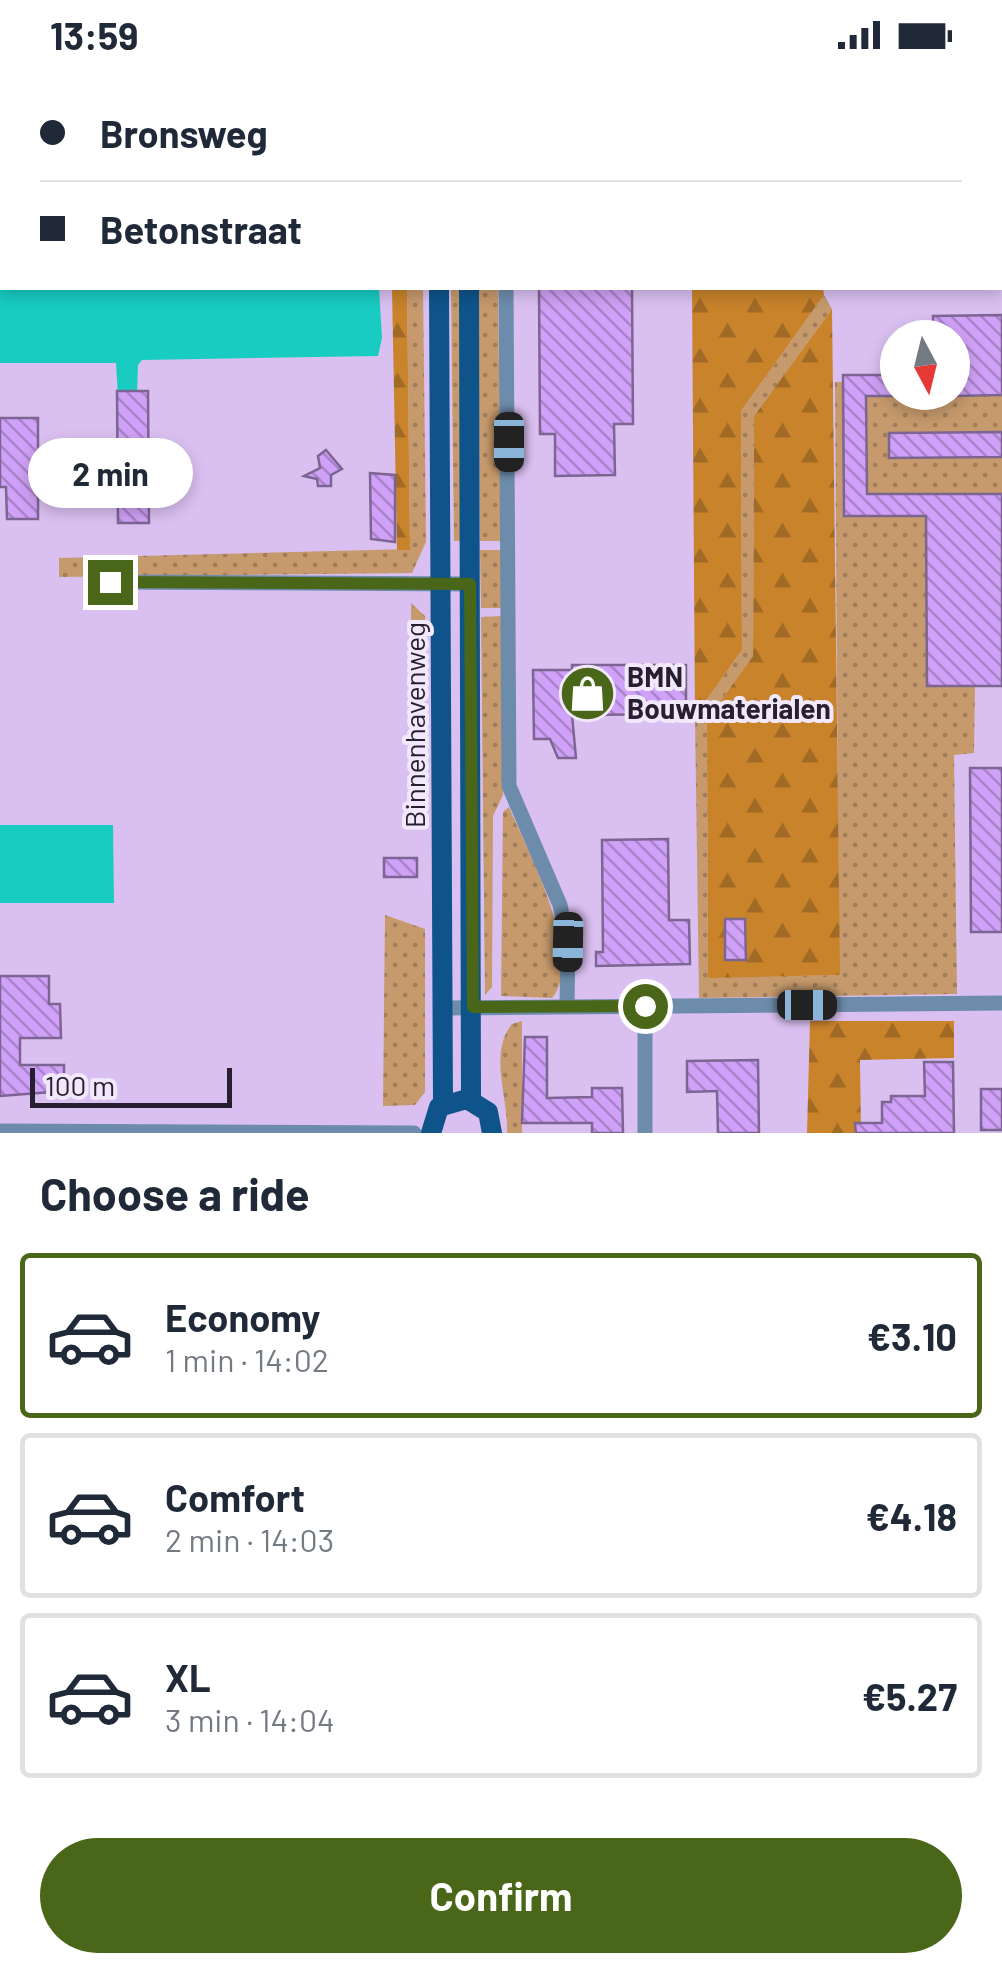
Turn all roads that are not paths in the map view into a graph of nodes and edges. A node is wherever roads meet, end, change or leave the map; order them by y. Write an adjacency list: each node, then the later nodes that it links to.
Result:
1 (440, 290): 5 (main road, Binnenhavenweg)
2 (468, 290): 6 (main road, Binnenhavenweg)
3 (506, 290): 8 (street)
4 (110, 582): 5 (street)
5 (442, 582): 6 (street); 11 (main road, Binnenhavenweg)
6 (470, 584): 10 (main road, Binnenhavenweg)
7 (1002, 1003): 9 (street)
8 (567, 1006): 9 (street); 10 (street)
9 (645, 1006): 17 (street)
10 (473, 1007): 11 (street); 12 (main road, Binnenhavenweg)
11 (443, 1008): 13 (main road, Binnenhavenweg)
12 (470, 1100): 13 (main road); 16 (main road)
13 (435, 1118): 15 (street)
14 (0, 1131): 15 (street)
15 (409, 1132)
16 (492, 1133)
17 (645, 1133)

